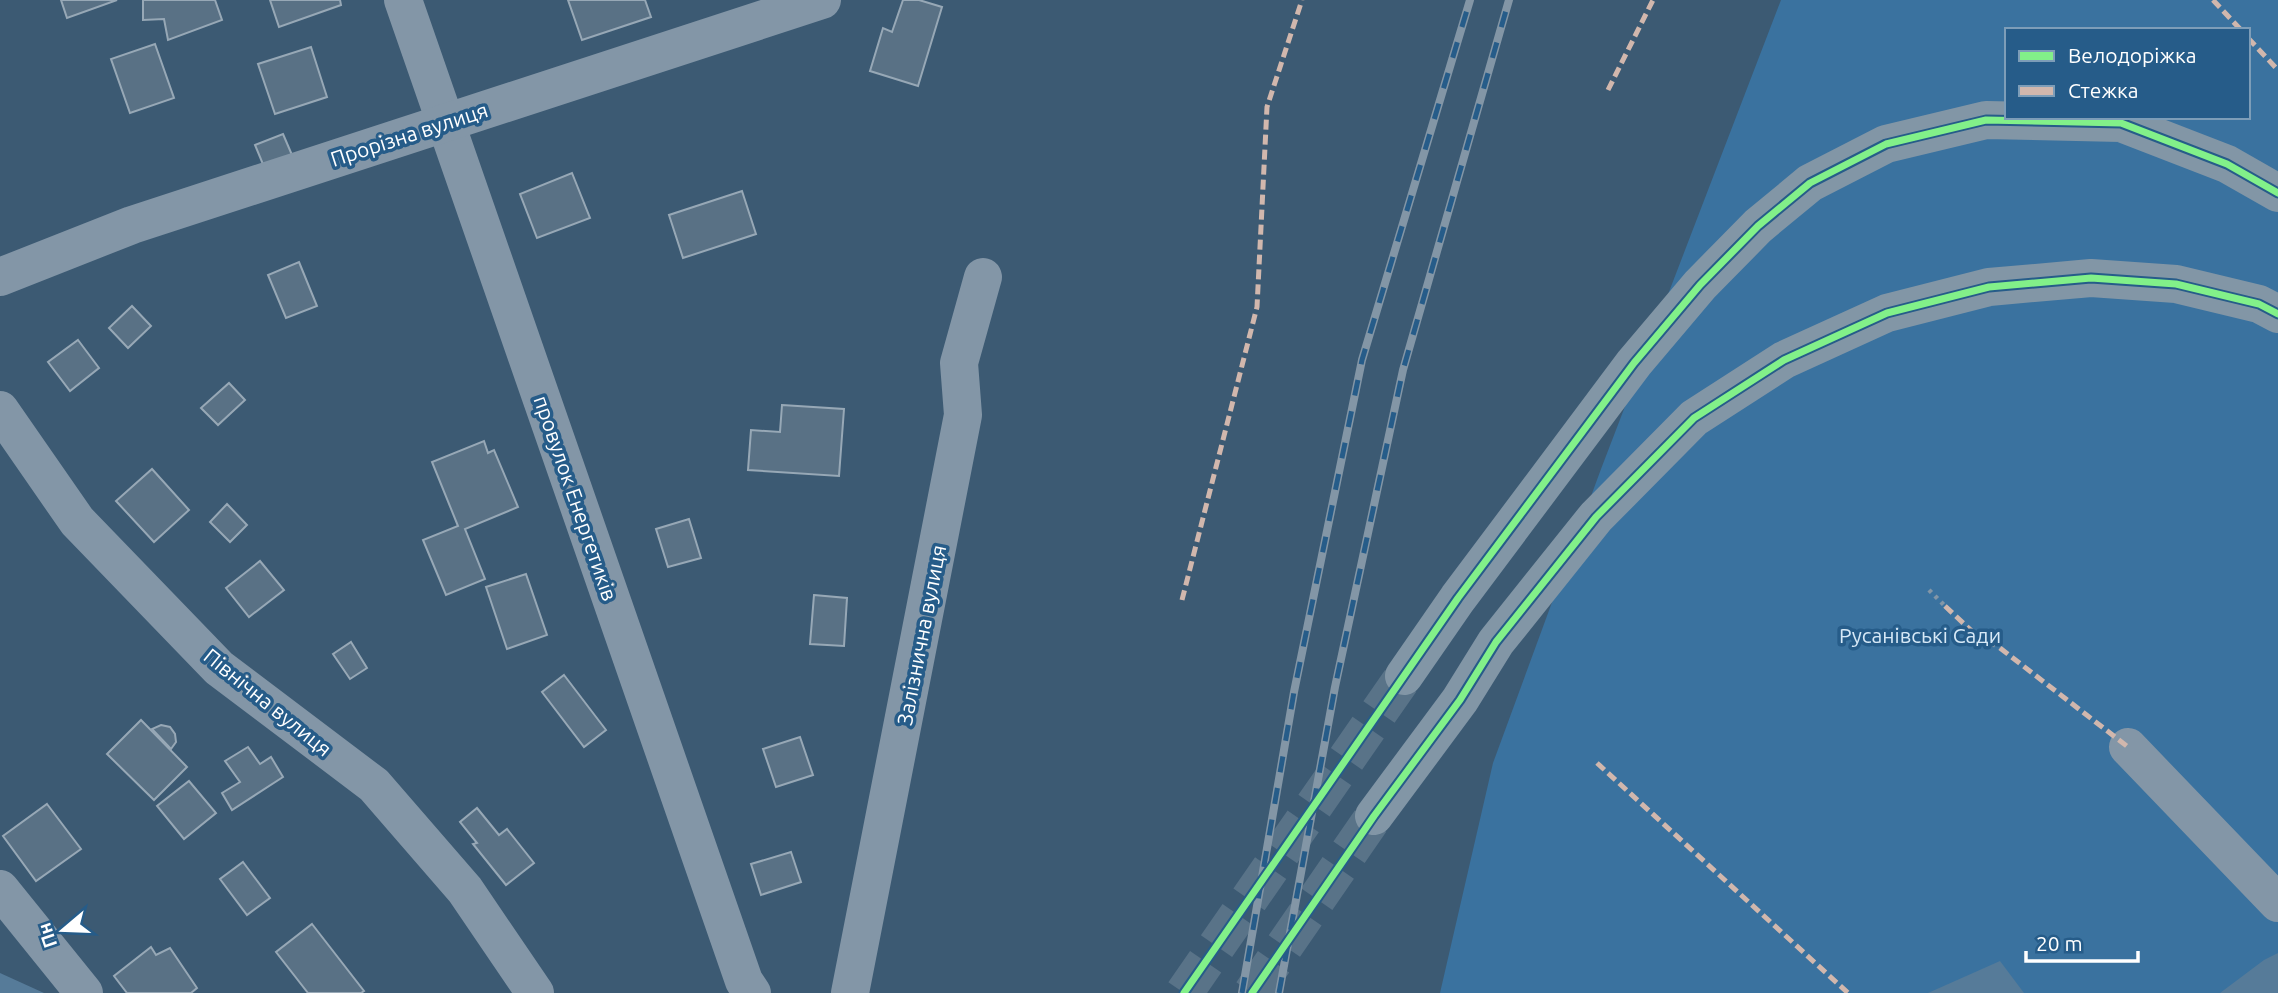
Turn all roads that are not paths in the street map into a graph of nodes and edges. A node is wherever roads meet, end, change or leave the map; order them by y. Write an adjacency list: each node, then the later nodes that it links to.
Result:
1 (403, 0): 3 (street, провулок Енергетиків)
2 (822, 0): 3 (street, Прорізна вулиця)
3 (445, 122): 5 (street, Прорізна вулиця); 16 (street, провулок Енергетиків)
4 (2278, 193): 9 (main road)
5 (0, 277)
6 (983, 277): 17 (street, Залізнична вулиця)
7 (2278, 314): 11 (main road)
8 (0, 410): 15 (street, Північна вулиця)
9 (1404, 676)
10 (2128, 747): 13 (street)
11 (1374, 816)
12 (0, 889): 14 (street)
13 (2278, 903)
14 (84, 993)
15 (535, 993)
16 (752, 993)
17 (850, 993)

